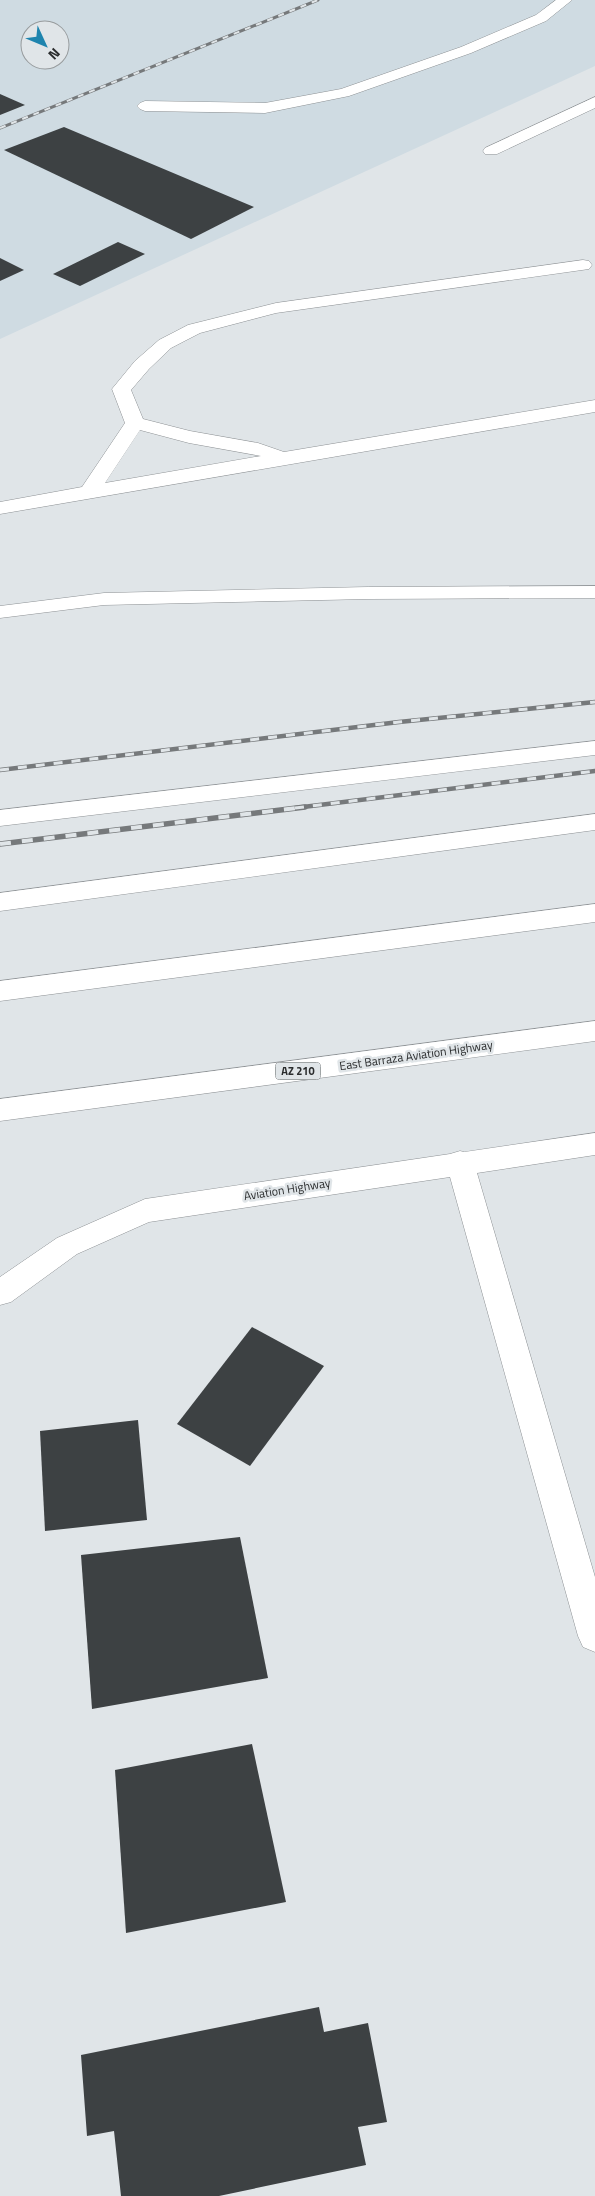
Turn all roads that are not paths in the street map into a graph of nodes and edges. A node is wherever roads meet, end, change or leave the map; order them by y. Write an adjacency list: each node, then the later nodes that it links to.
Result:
1 (565, 0): 3 (main road)
2 (595, 102): 4 (main road)
3 (145, 106)
4 (491, 151)
5 (583, 266): 7 (main road)
6 (595, 406): 8 (main road)
7 (135, 423): 8 (main road); 9 (main road)
8 (285, 458): 9 (main road)
9 (89, 492): 10 (main road)
10 (0, 508)
11 (592, 590): 12 (main road)
12 (0, 612)
13 (595, 748): 14 (main road)
14 (0, 818)
15 (595, 822): 16 (main road)
16 (0, 902)
17 (595, 913): 18 (main road)
18 (0, 991)
19 (595, 1031): 20 (main road, East Barraza Aviation Highway / AZ 210)
20 (0, 1110)
21 (595, 1144): 22 (main road, Aviation Highway)
22 (460, 1162): 23 (main road, Aviation Highway); 24 (main road)
23 (0, 1293)
24 (595, 1636)

